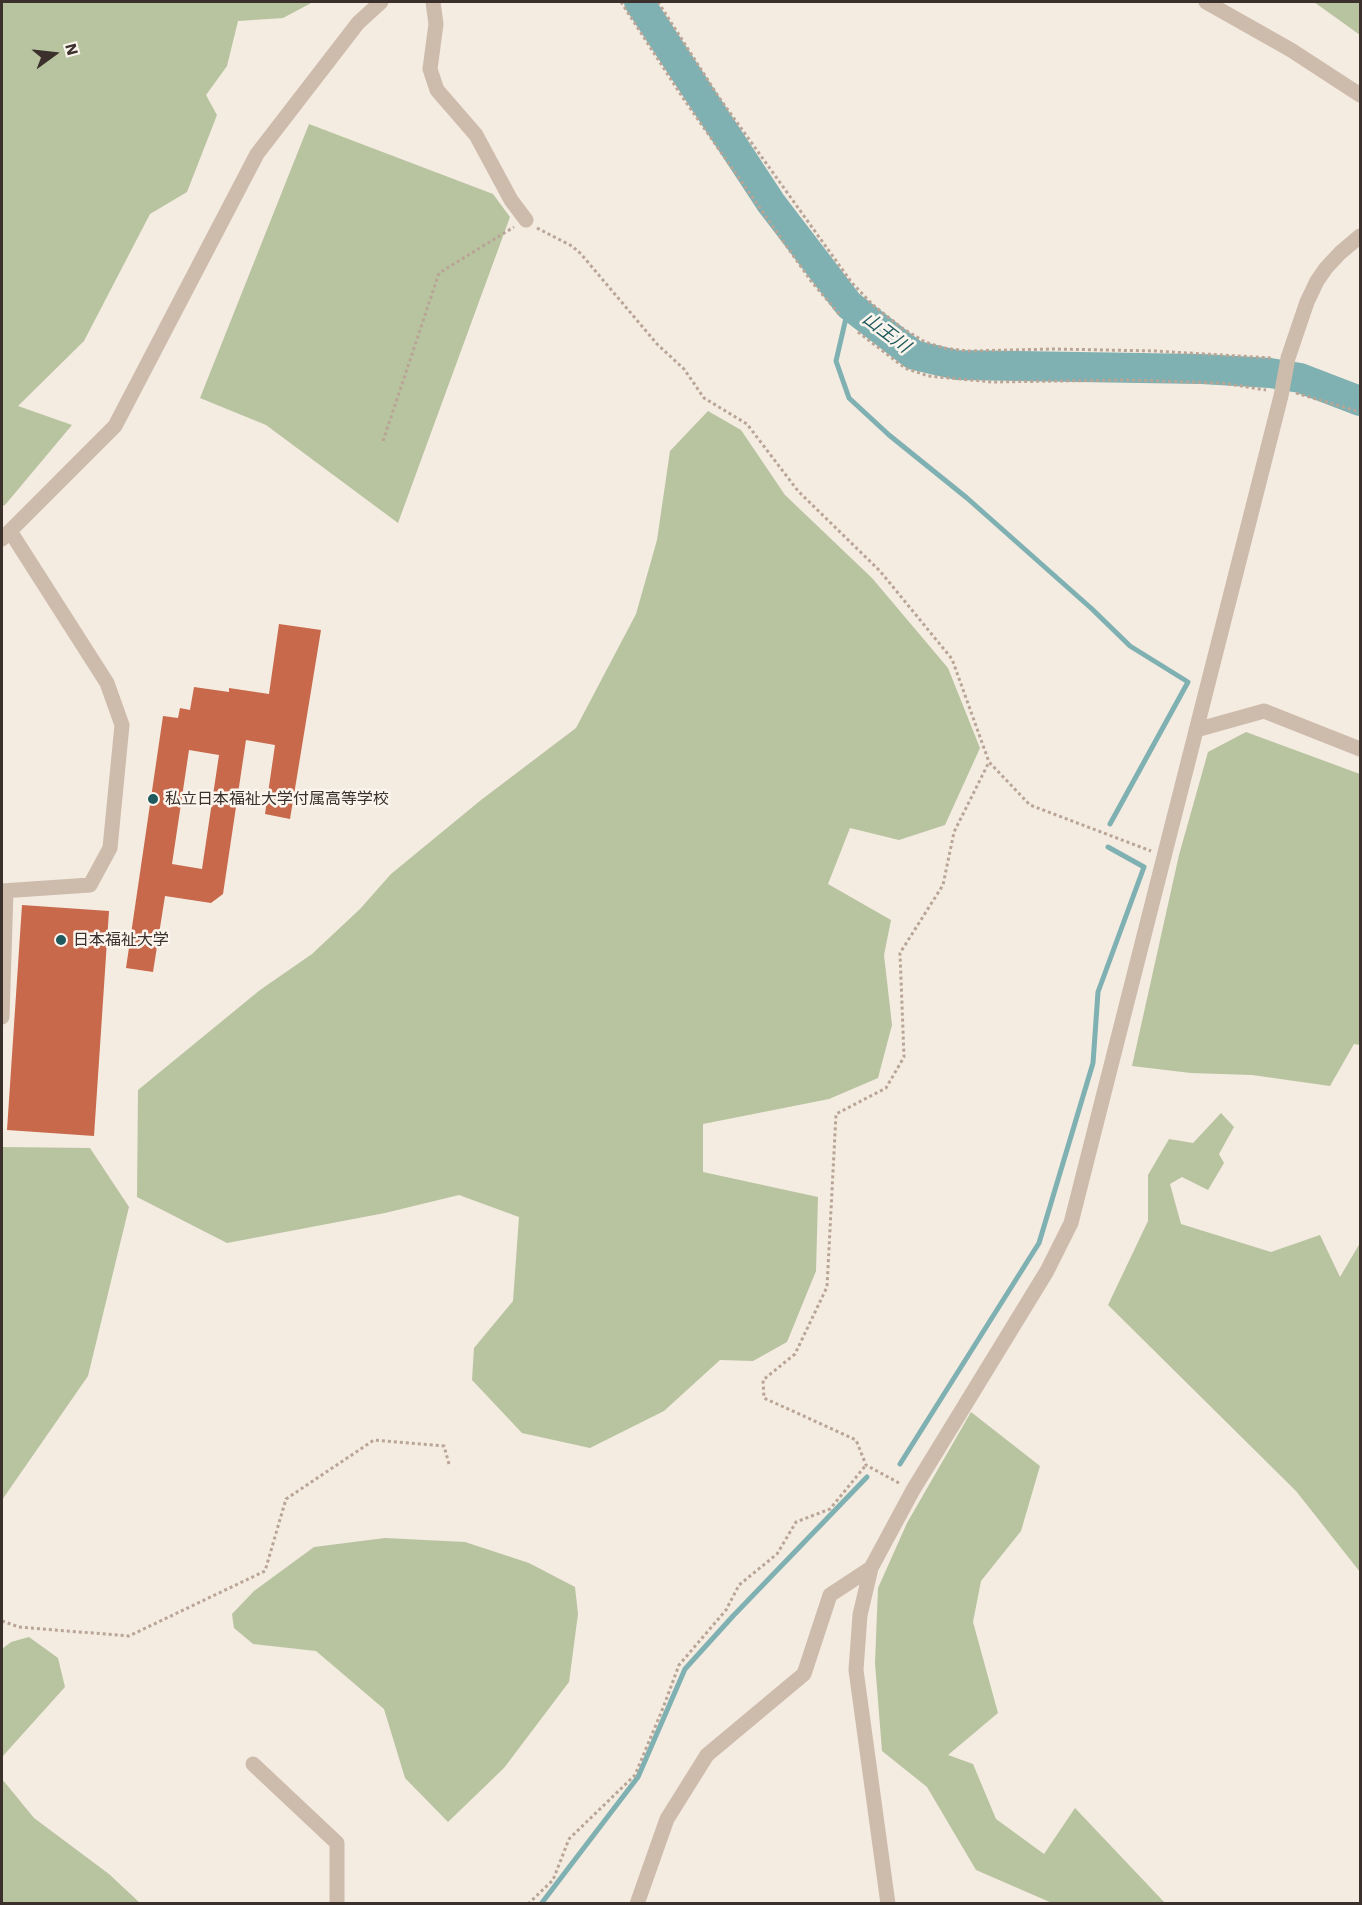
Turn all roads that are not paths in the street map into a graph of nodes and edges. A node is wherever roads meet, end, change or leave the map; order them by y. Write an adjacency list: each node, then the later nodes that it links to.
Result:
1 (381, 2): 7 (street)
2 (433, 2): 5 (street)
3 (1206, 2): 4 (street)
4 (1360, 95)
5 (526, 220)
6 (1360, 236): 8 (street)
7 (6, 535): 10 (street)
8 (1196, 730): 9 (street); 12 (street)
9 (1360, 749)
10 (4, 892): 11 (street)
11 (2, 1017)
12 (871, 1568): 15 (street); 16 (street)
13 (253, 1764): 14 (street)
14 (337, 1904)
15 (637, 1904)
16 (888, 1904)

